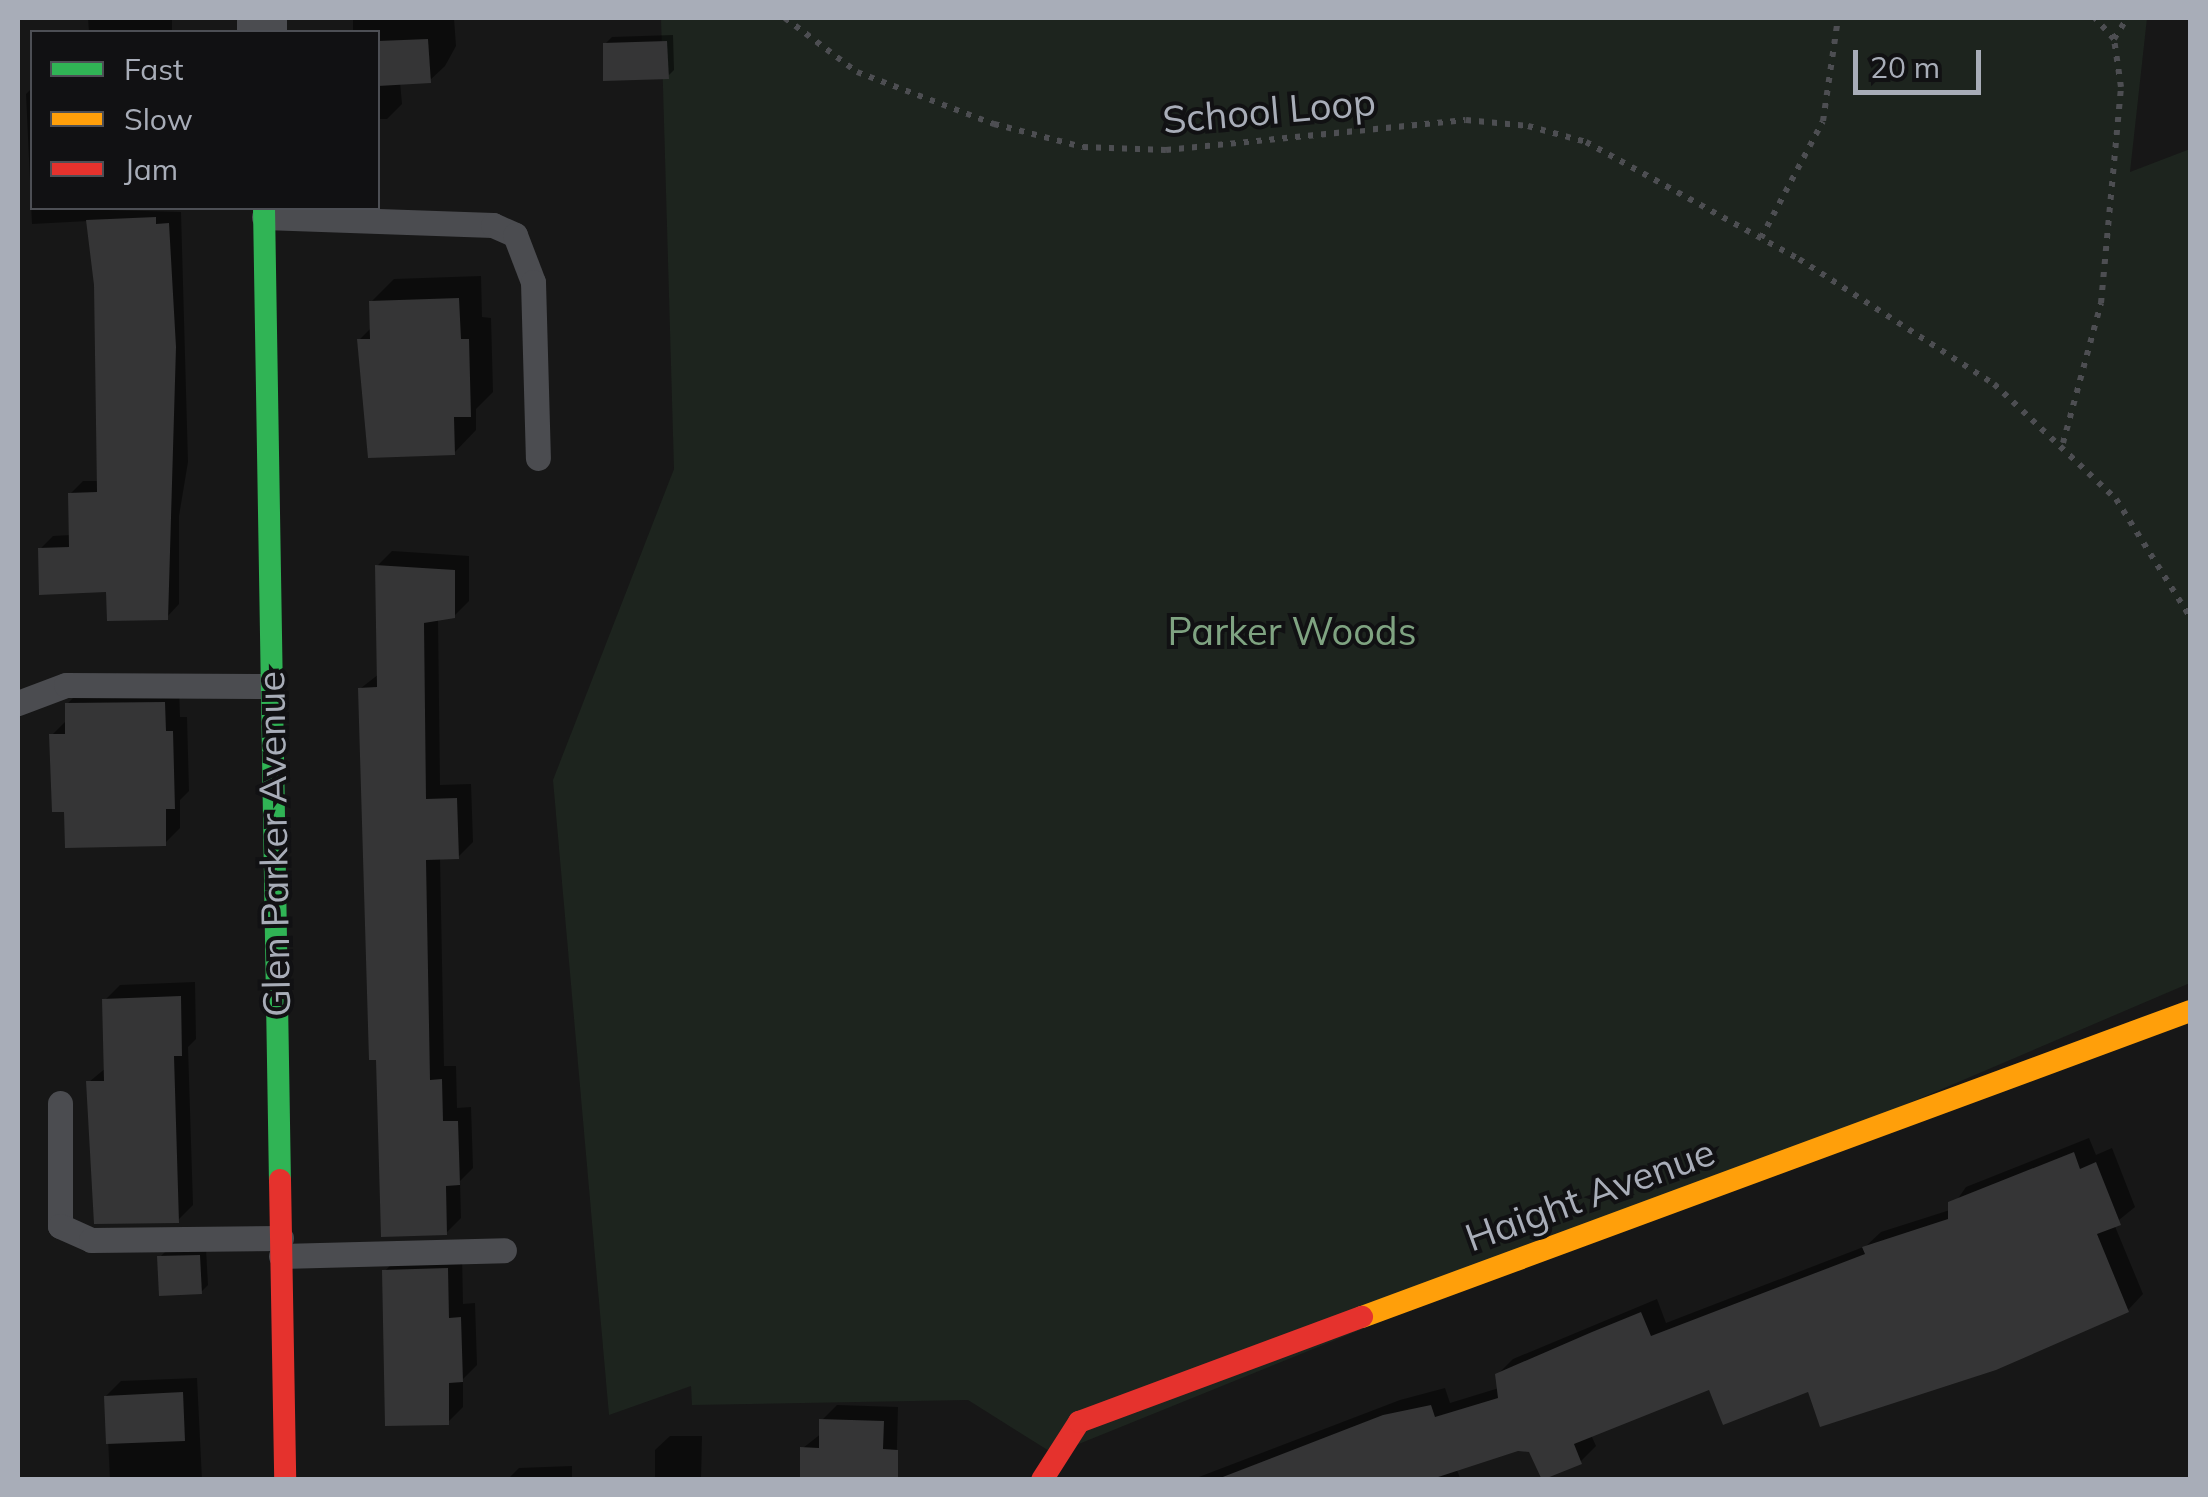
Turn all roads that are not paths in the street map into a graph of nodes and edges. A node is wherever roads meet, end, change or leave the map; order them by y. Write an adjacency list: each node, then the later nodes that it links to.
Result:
1 (264, 212): 2 (lane); 3 (street, Glen Parker Avenue)
2 (538, 458)
3 (272, 686): 4 (lane); 7 (street, Glen Parker Avenue)
4 (18, 702)
5 (2190, 1010): 10 (street, Haight Avenue)
6 (60, 1103): 7 (lane)
7 (281, 1247): 8 (lane); 9 (street, Glen Parker Avenue)
8 (504, 1250)
9 (285, 1480)
10 (1042, 1480)

